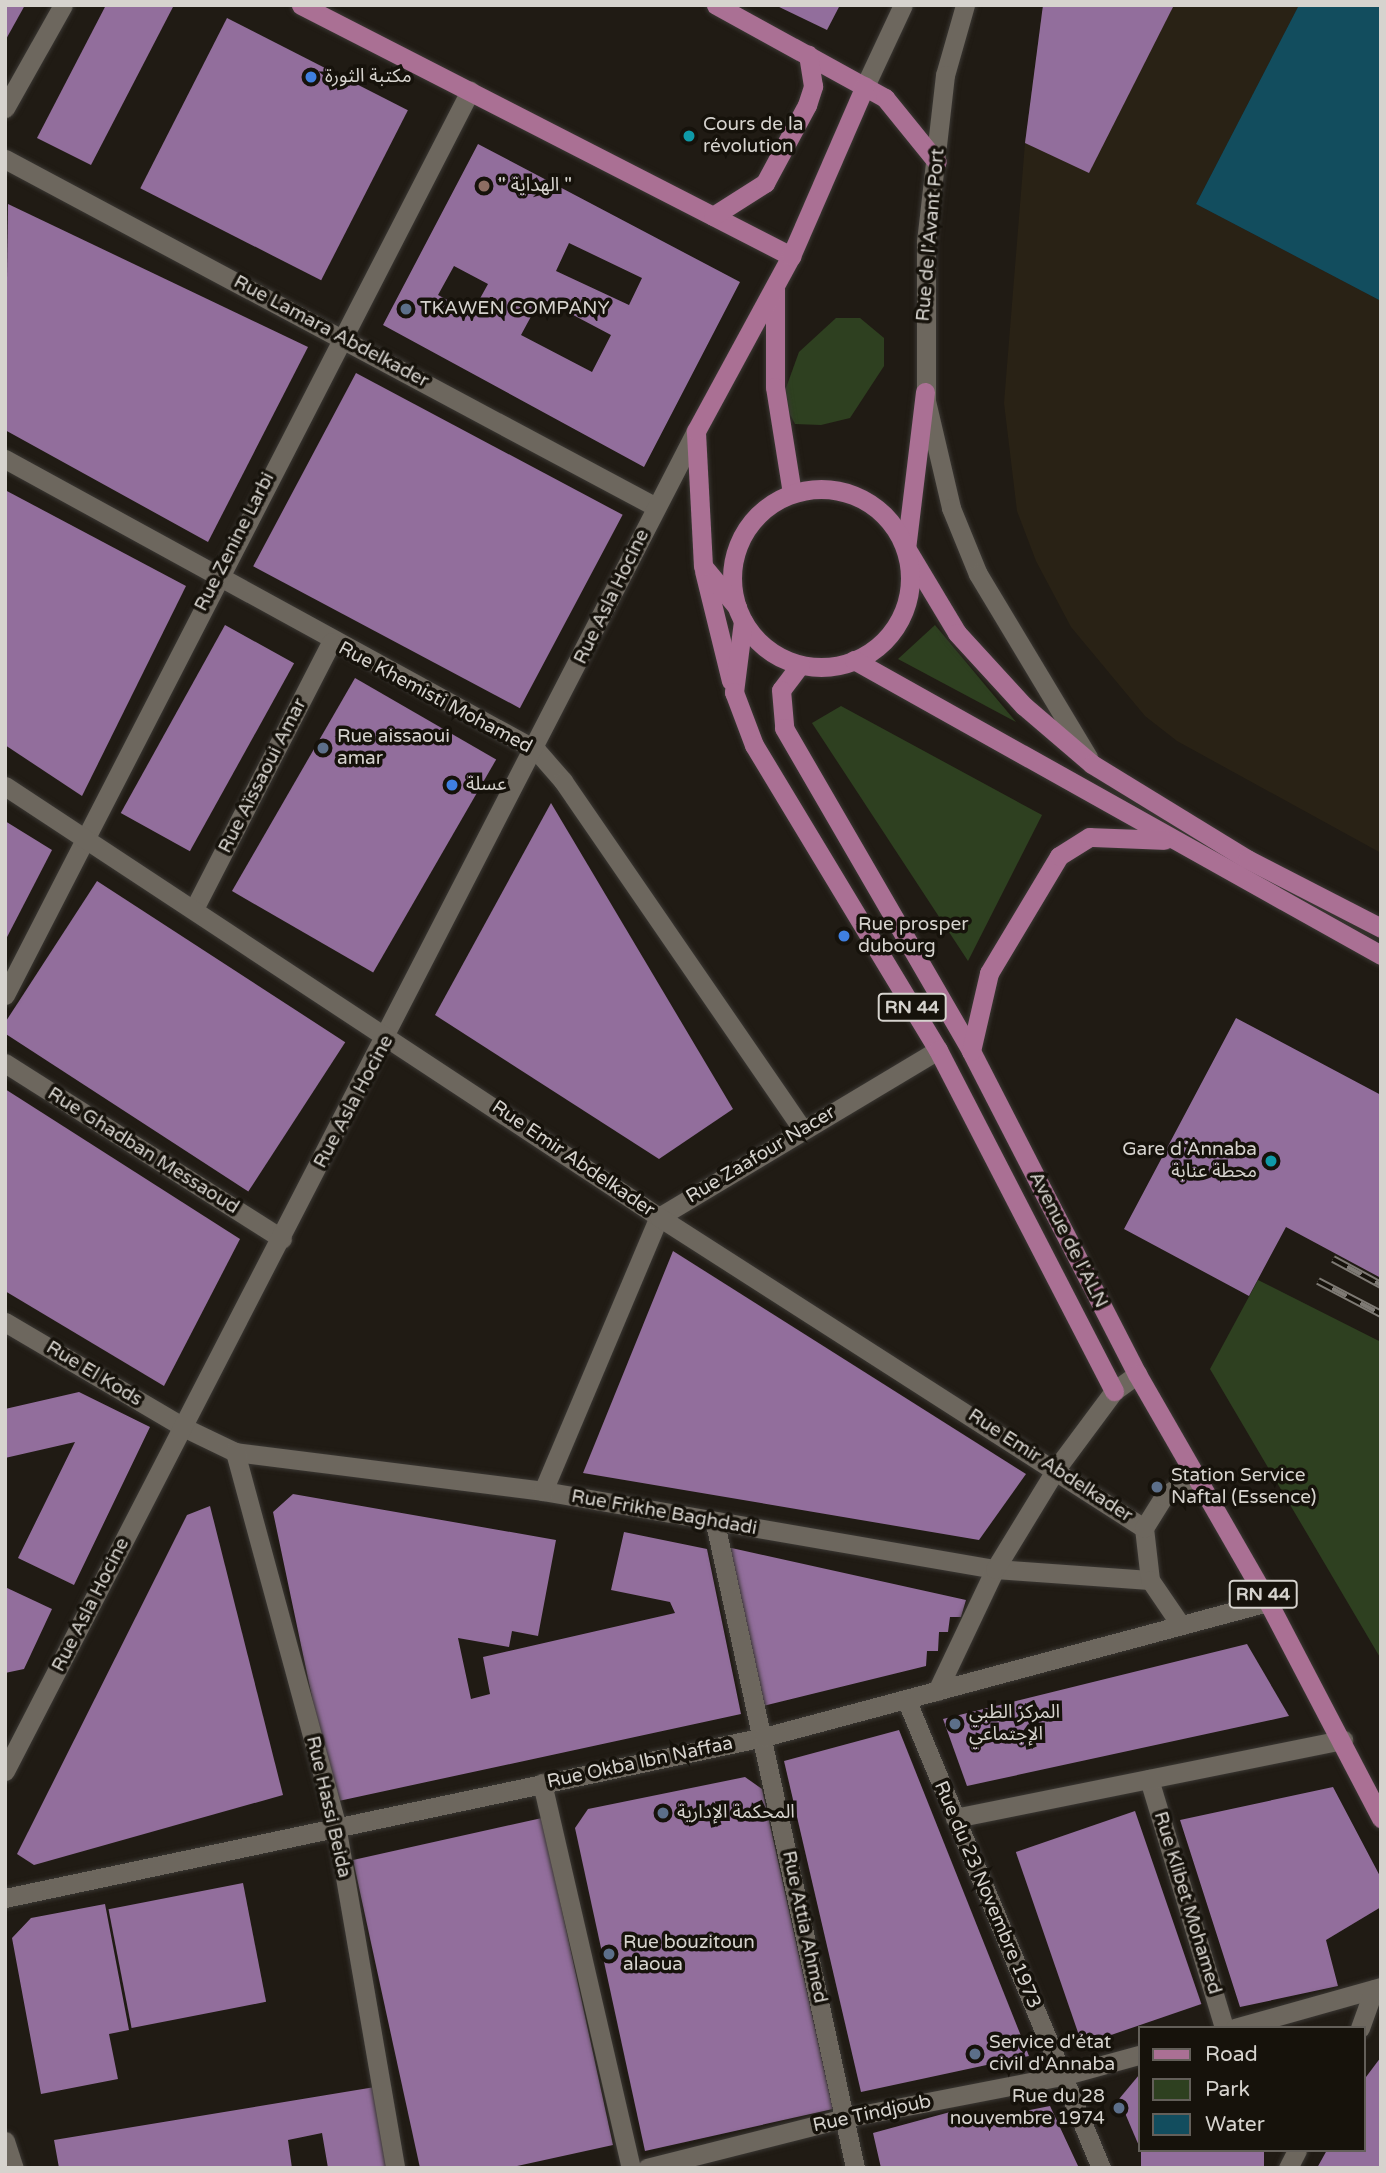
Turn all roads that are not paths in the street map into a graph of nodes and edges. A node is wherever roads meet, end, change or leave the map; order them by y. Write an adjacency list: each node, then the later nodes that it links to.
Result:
1 (63, 5): 9 (street)
2 (301, 5): 8 (main road)
3 (716, 5): 6 (main road)
4 (903, 5): 7 (street, Rue Asla Hocine)
5 (965, 5): 11 (street, Rue de l'Avant Port)
6 (808, 54): 7 (main road); 12 (main road)
7 (865, 86): 11 (main road); 13 (main road, Rue Asla Hocine)
8 (470, 91): 12 (main road); 15 (street, Rue Zenine Larbi)
9 (5, 108)
10 (5, 159): 15 (street, Rue Lamara Abdelkader)
11 (937, 162): 16 (street, Rue de l'Avant Port)
12 (713, 216): 13 (main road)
13 (791, 256): 14 (main road, Rue Asla Hocine)
14 (775, 288): 17 (main road, Rue Asla Hocine); 19 (main road)
15 (340, 337): 20 (street, Rue Lamara Abdelkader); 23 (street, Rue Zenine Larbi)
16 (925, 392): 21 (main road); 30 (street, Rue de l'Avant Port)
17 (696, 431): 20 (street, Rue Asla Hocine); 22 (main road)
18 (5, 459): 23 (street, Rue Khemisti Mohamed)
19 (792, 493): 21 (main road); 24 (main road)
20 (656, 508): 29 (street, Rue Asla Hocine)
21 (906, 548): 26 (main road); 30 (main road)
22 (703, 566): 24 (main road); 28 (main road)
23 (217, 577): 25 (street, Rue Khemisti Mohamed); 32 (street, Rue Zenine Larbi)
24 (740, 614): 27 (main road); 28 (main road, Avenue de l'ALN / RN 44)
25 (331, 642): 29 (street, Rue Khemisti Mohamed); 34 (street, Rue Aïssaoui Amar)
26 (854, 660): 27 (main road); 33 (main road)
27 (800, 664): 40 (main road, Avenue de l'ALN / RN 44)
28 (734, 692): 39 (main road, Avenue de l'ALN / RN 44)
29 (536, 750): 38 (street, Rue Asla Hocine); 42 (street, Rue Khemisti Mohamed)
30 (1092, 764): 35 (main road)
31 (5, 786): 32 (street, Rue Emir Abdelkader)
32 (85, 838): 34 (street, Rue Emir Abdelkader); 37 (street, Rue Zenine Larbi)
33 (1168, 840): 36 (main road); 40 (main road)
34 (194, 909): 38 (street, Rue Emir Abdelkader)
35 (1381, 928)
36 (1381, 955)
37 (5, 995)
38 (389, 1035): 43 (street, Rue Emir Abdelkader); 44 (street, Rue Asla Hocine)
39 (938, 1050): 42 (street, Rue Zaafour Nacer); 47 (main road, Avenue de l'ALN / RN 44)
40 (971, 1051): 46 (main road, Avenue de l'ALN / RN 44)
41 (5, 1063): 44 (street, Rue Ghadban Messaoud)
42 (802, 1129): 43 (street, Rue Zaafour Nacer)
43 (659, 1217): 50 (street, Rue Emir Abdelkader); 52 (street)
44 (282, 1239): 48 (street, Rue Asla Hocine)
45 (5, 1322): 48 (street, Rue El Kods)
46 (1137, 1374): 47 (street); 51 (main road, Avenue de l'ALN / RN 44)
47 (1114, 1391): 50 (street)
48 (183, 1427): 49 (street, Rue Frikhe Baghdadi); 63 (street, Rue Asla Hocine)
49 (235, 1452): 52 (street, Rue Frikhe Baghdadi); 68 (street, Rue Hassi Beida)
50 (1056, 1469): 54 (street, Rue Emir Abdelkader); 55 (street)
51 (1195, 1476): 54 (street); 57 (main road, Avenue de l'ALN / RN 44)
52 (542, 1491): 53 (street, Rue Frikhe Baghdadi)
53 (715, 1523): 55 (street, Rue Frikhe Baghdadi); 61 (street, Rue Attia Ahmed)
54 (1144, 1528): 56 (street)
55 (995, 1569): 56 (street, Rue Frikhe Baghdadi); 59 (street)
56 (1150, 1580): 58 (street)
57 (1268, 1602): 58 (street, Rue Okba Ibn Naffaa); 62 (main road, Avenue de l'ALN / RN 44)
58 (1180, 1623): 59 (street, Rue Okba Ibn Naffaa)
59 (937, 1691): 60 (street, Rue Okba Ibn Naffaa)
60 (906, 1699): 61 (street, Rue Okba Ibn Naffaa); 66 (street, Rue du 23 Novembre 1973)
61 (764, 1737): 65 (street, Rue Okba Ibn Naffaa); 76 (street, Rue Attia Ahmed)
62 (1343, 1740): 64 (street); 67 (main road, Avenue de l'ALN / RN 44)
63 (5, 1771)
64 (1149, 1779): 66 (street); 71 (street, Rue Klibet Mohamed)
65 (542, 1783): 68 (street, Rue Okba Ibn Naffaa); 81 (street)
66 (955, 1818): 75 (street, Rue du 23 Novembre 1973)
67 (1381, 1818)
68 (336, 1825): 69 (street, Rue Okba Ibn Naffaa); 80 (street, Rue Hassi Beida)
69 (5, 1898)
70 (1377, 1988): 72 (street); 73 (street)
71 (1223, 2026)
72 (1242, 2026)
73 (1361, 2026)
74 (1138, 2054): 75 (street, Rue Tindjoub)
75 (1062, 2076): 76 (street, Rue Tindjoub); 84 (street, Rue du 23 Novembre 1973)
76 (845, 2118): 82 (street, Rue Tindjoub); 83 (street, Rue Attia Ahmed)
77 (5, 2141): 79 (street)
78 (1296, 2152): 85 (street)
79 (14, 2168)
80 (395, 2168)
81 (631, 2168)
82 (647, 2168)
83 (855, 2168)
84 (1101, 2168)
85 (1288, 2168)

